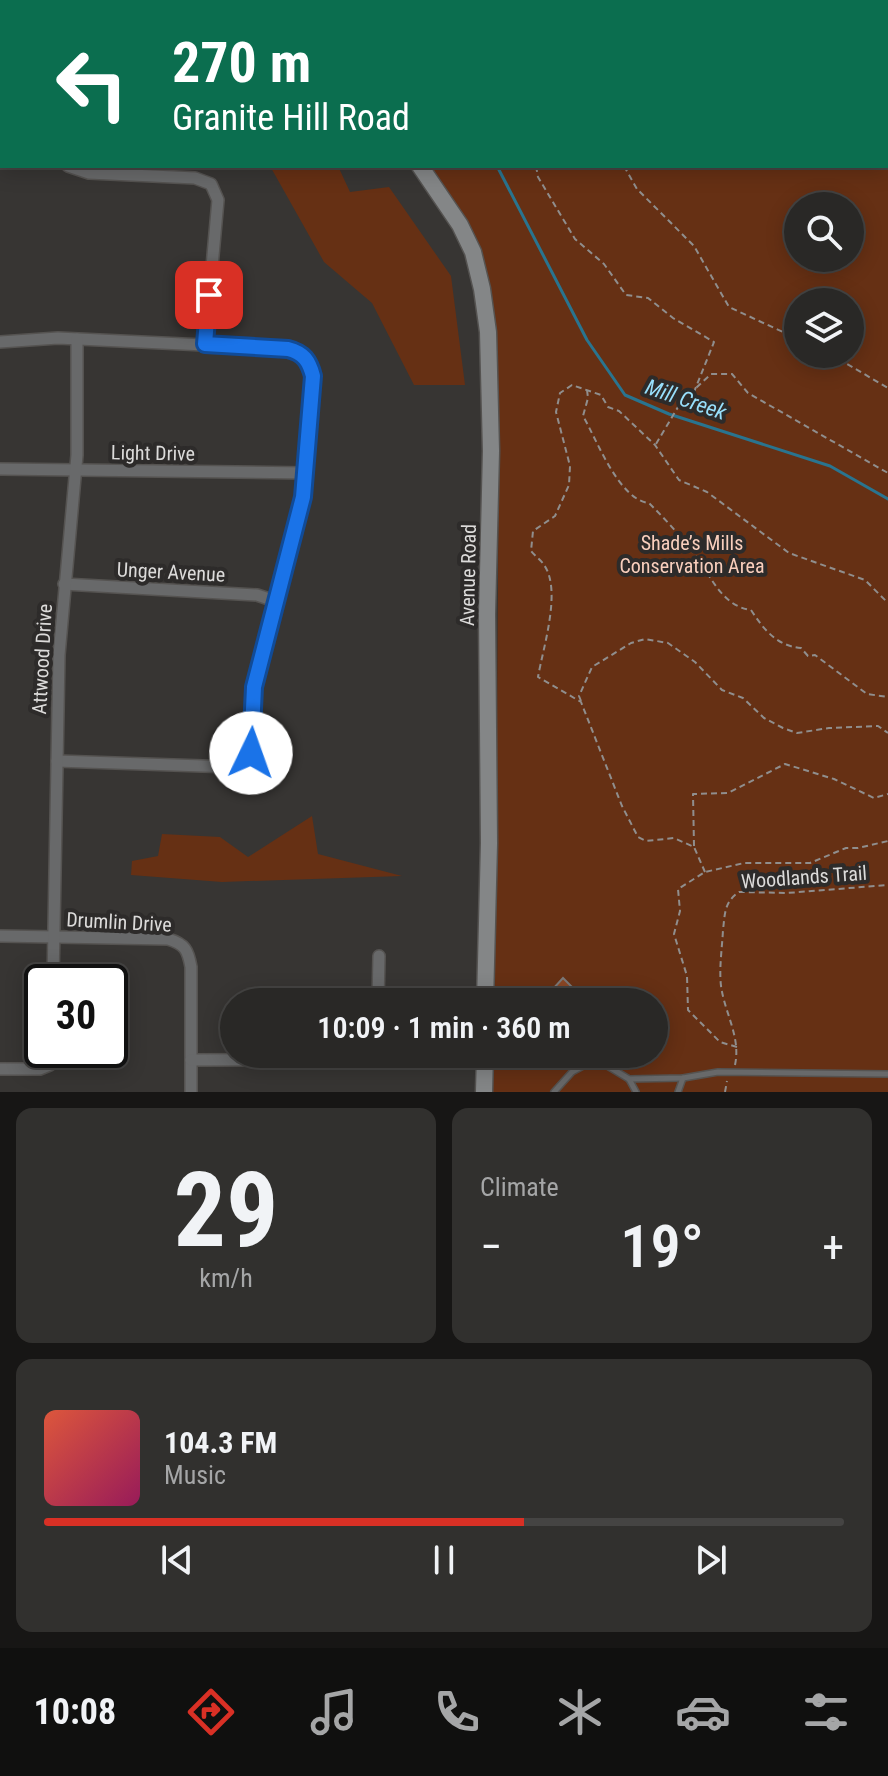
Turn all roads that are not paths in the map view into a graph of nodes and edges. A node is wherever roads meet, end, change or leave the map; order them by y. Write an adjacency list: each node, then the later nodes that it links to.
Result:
1 (74, 168): 5 (street)
2 (421, 168): 17 (street, Avenue Road)
3 (77, 339): 4 (street); 5 (street); 7 (street, Attwood Drive)
4 (0, 342)
5 (205, 344): 8 (street)
6 (0, 469): 7 (street, Light Drive)
7 (74, 470): 8 (street, Light Drive); 9 (street, Attwood Drive)
8 (306, 473): 10 (street)
9 (64, 584): 10 (street, Unger Avenue); 11 (street, Attwood Drive)
10 (275, 601): 11 (street)
11 (57, 761): 13 (street, Attwood Drive)
12 (0, 936): 13 (street, Drumlin Drive)
13 (52, 937): 15 (street, Attwood Drive); 18 (street, Drumlin Drive)
14 (379, 956): 16 (street)
15 (53, 964)
16 (378, 988)
17 (485, 988)
18 (191, 1060): 19 (street); 26 (street, Drumlin Drive)
19 (220, 1060)
20 (42, 1068): 22 (street)
21 (485, 1068): 27 (street)
22 (0, 1069)
23 (888, 1074): 24 (lane)
24 (683, 1078): 25 (lane); 30 (lane)
25 (629, 1079): 28 (lane); 29 (lane)
26 (191, 1092)
27 (484, 1092)
28 (554, 1092)
29 (636, 1092)
30 (678, 1092)

